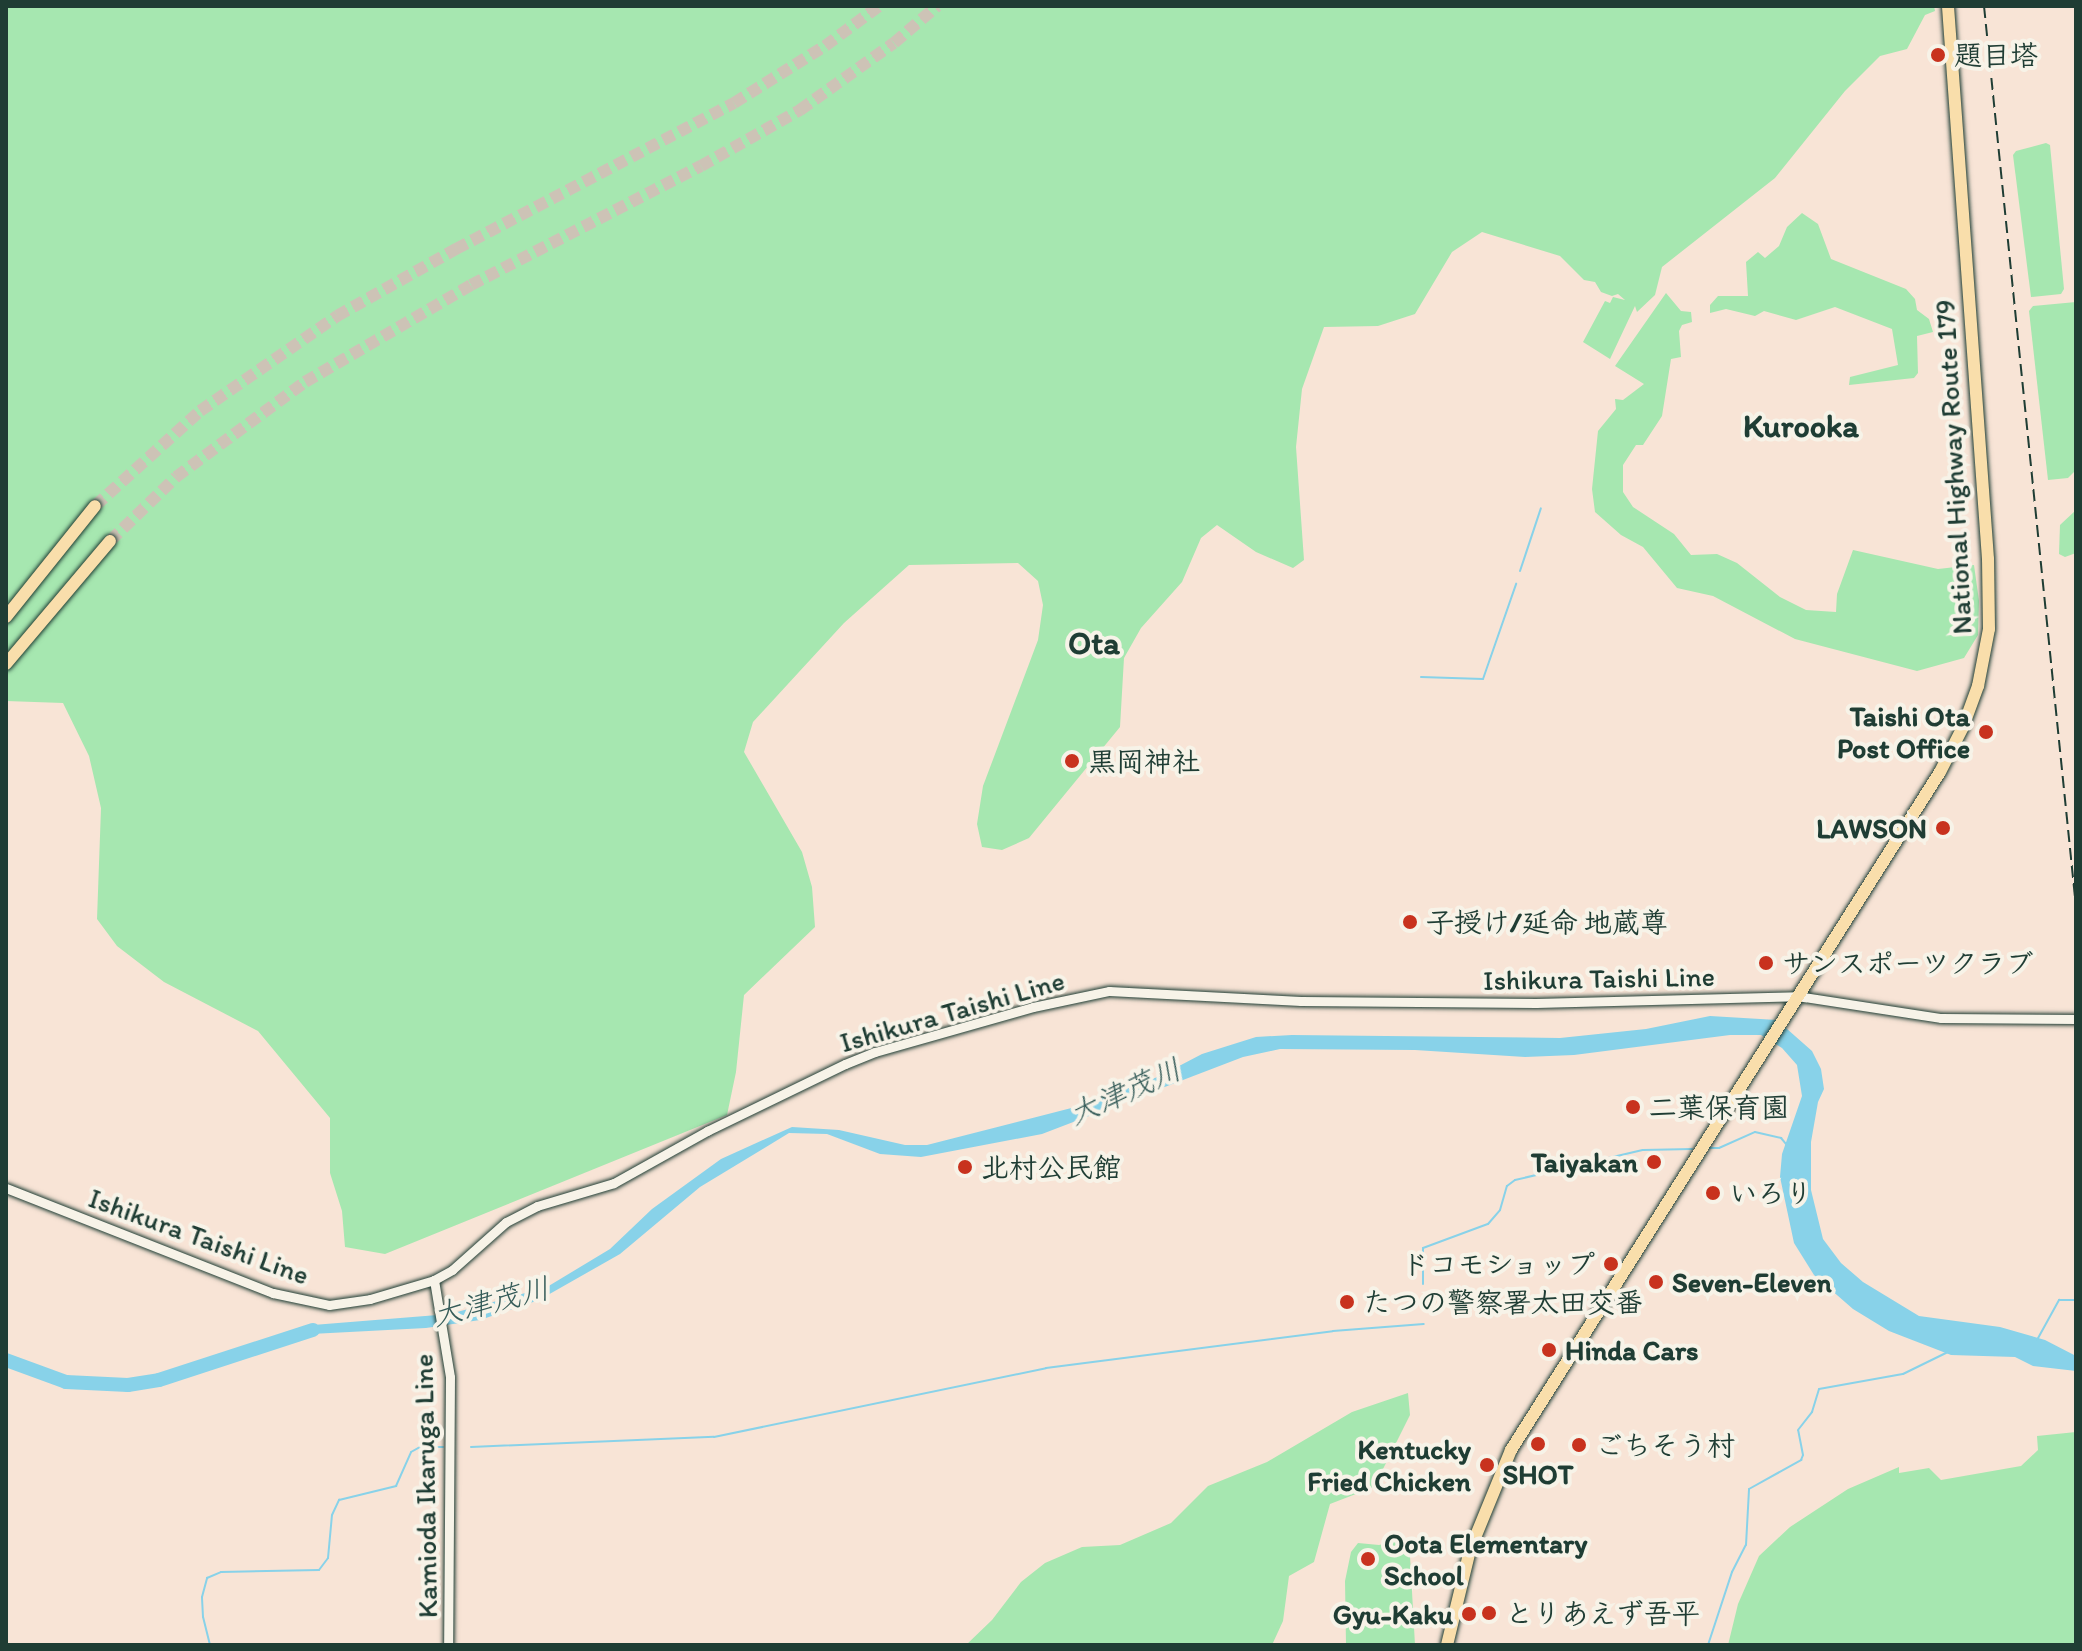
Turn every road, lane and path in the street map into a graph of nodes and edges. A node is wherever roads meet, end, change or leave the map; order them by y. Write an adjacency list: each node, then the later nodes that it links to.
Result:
1 (1948, 6): 6 (highway, National Highway Route 179)
2 (95, 506): 4 (highway)
3 (110, 541): 5 (highway)
4 (6, 617)
5 (6, 664)
6 (1797, 996): 7 (main road, Ishikura Taishi Line); 9 (main road, Ishikura Taishi Line); 11 (highway, National Highway Route 179)
7 (2076, 1019)
8 (6, 1188): 9 (main road, Ishikura Taishi Line)
9 (434, 1280): 10 (main road, Kamioda Ikaruga Line)
10 (448, 1645)
11 (1447, 1645)

